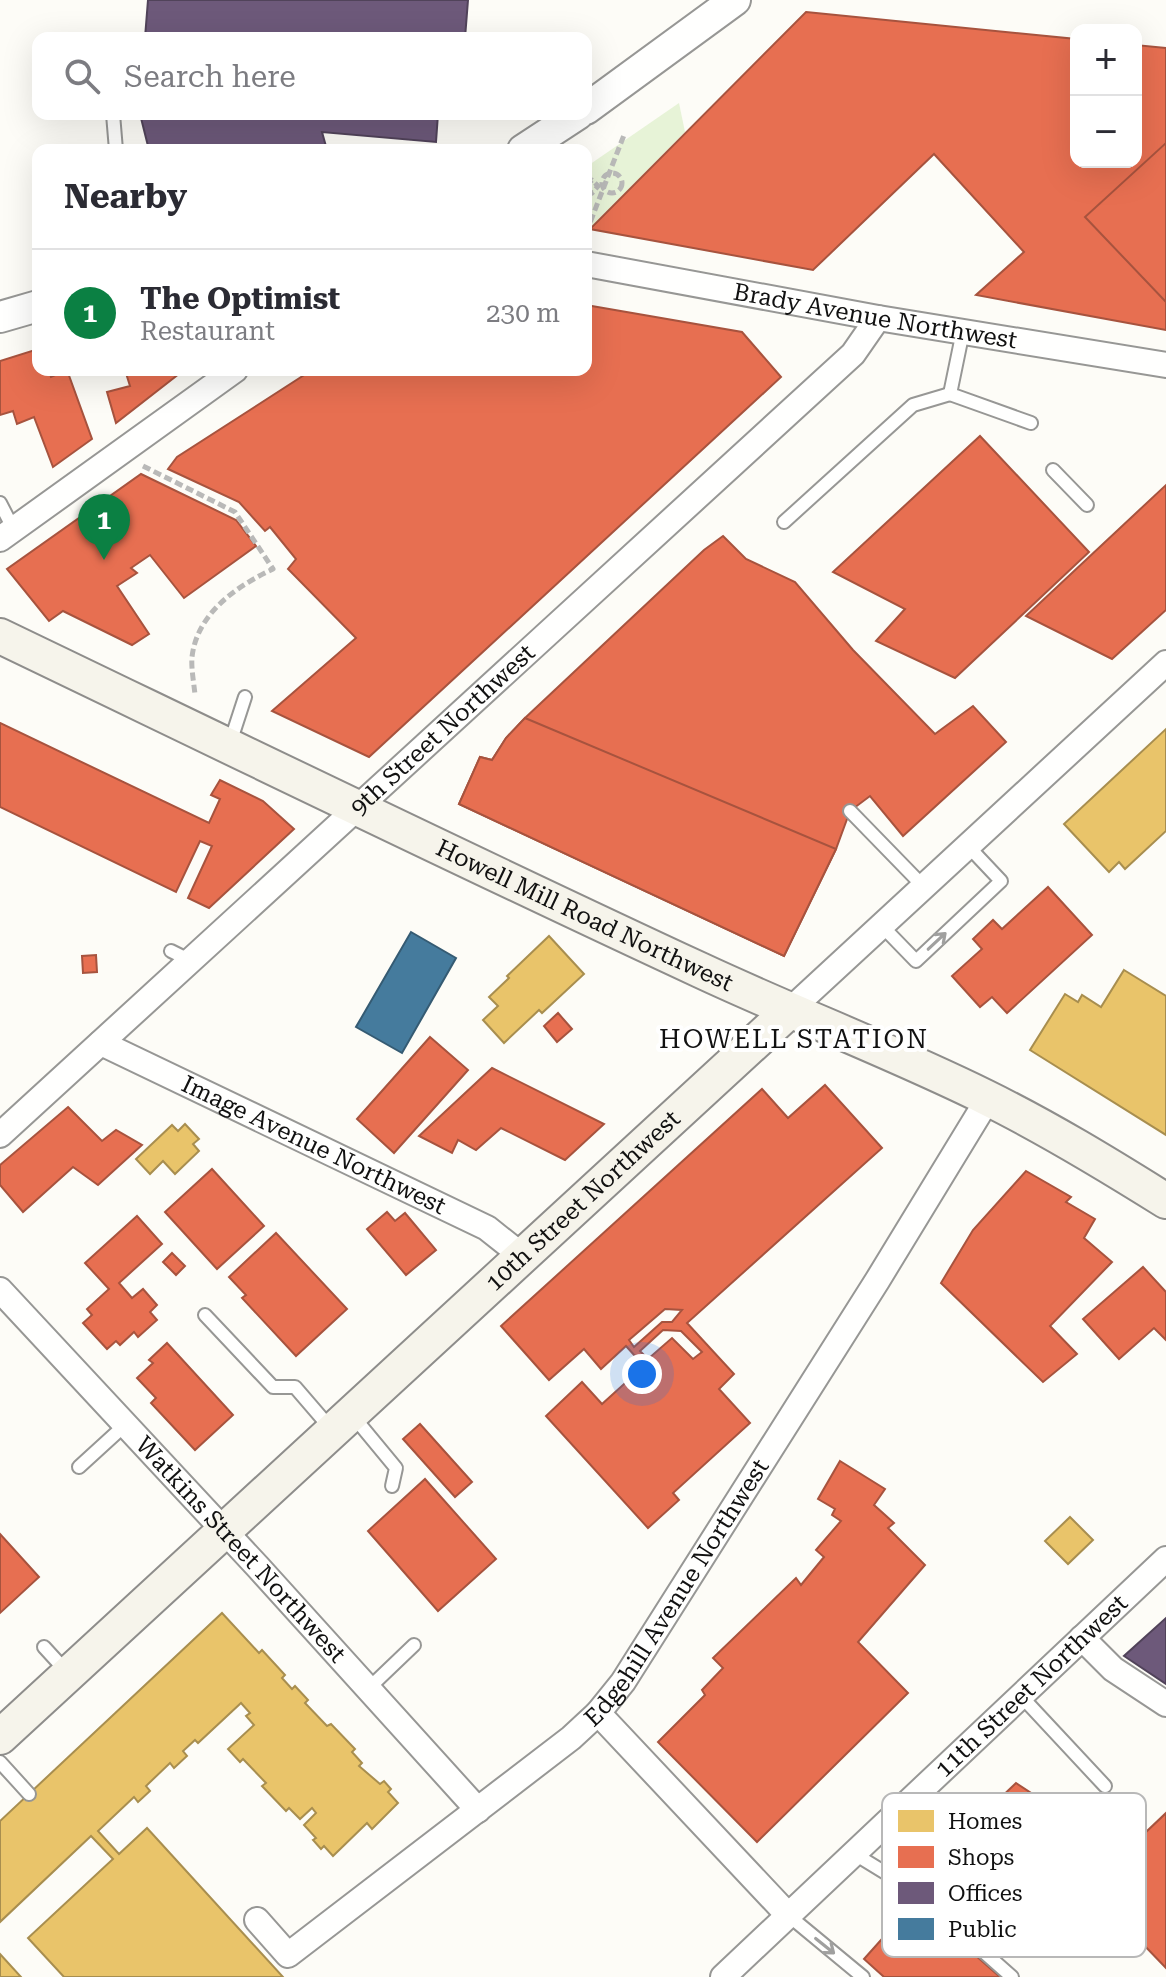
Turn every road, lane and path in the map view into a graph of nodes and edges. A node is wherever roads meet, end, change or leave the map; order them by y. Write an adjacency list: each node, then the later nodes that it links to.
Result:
1 (735, 0): 2 (street)
2 (592, 105)
3 (114, 120): 7 (lane)
4 (570, 120): 8 (street)
5 (575, 120): 9 (street)
6 (624, 135): 10 (path)
7 (116, 144)
8 (532, 144)
9 (560, 144)
10 (609, 174): 12 (path); 12 (path)
11 (592, 180): 12 (path)
12 (601, 186): 13 (path)
13 (592, 214)
14 (592, 265): 17 (street, Brady Avenue Northwest)
15 (32, 308): 16 (street)
16 (0, 317)
17 (878, 318): 18 (street, Brady Avenue Northwest); 34 (street, 9th Street Northwest)
18 (963, 331): 19 (street, Brady Avenue Northwest); 21 (lane)
19 (1166, 365)
20 (227, 376): 28 (street)
21 (950, 394): 22 (lane); 27 (lane)
22 (1031, 423)
23 (141, 465): 31 (path)
24 (1053, 470): 26 (lane)
25 (0, 503): 28 (lane)
26 (1087, 505)
27 (784, 522)
28 (7, 534)
29 (0, 636): 33 (main road, Howell Mill Road Northwest)
30 (1166, 663): 36 (street, 10th Street Northwest)
31 (195, 695)
32 (245, 697): 33 (lane)
33 (230, 746): 34 (main road, Howell Mill Road Northwest)
34 (358, 808): 39 (main road, Howell Mill Road Northwest); 40 (street, 9th Street Northwest)
35 (850, 811): 37 (lane)
36 (968, 846): 37 (street, 10th Street Northwest); 38 (lane, one-way to 36)
37 (924, 887): 38 (street, 10th Street Northwest)
38 (882, 926): 39 (street, 10th Street Northwest)
39 (789, 1011): 41 (main road, Howell Mill Road Northwest); 44 (main road, 10th Street Northwest)
40 (101, 1043): 42 (street, 9th Street Northwest); 44 (street, Image Avenue Northwest)
41 (988, 1099): 43 (main road, Howell Mill Road Northwest); 60 (street, Edgehill Avenue Northwest)
42 (0, 1135)
43 (1166, 1201)
44 (521, 1255): 47 (main road, 10th Street Northwest)
45 (0, 1290): 48 (street, Watkins Street Northwest)
46 (205, 1315): 47 (lane)
47 (341, 1422): 50 (lane); 51 (main road, 10th Street Northwest)
48 (125, 1425): 49 (lane); 51 (street, Watkins Street Northwest)
49 (79, 1467)
50 (392, 1486)
51 (223, 1530): 56 (main road, 10th Street Northwest); 57 (street, Watkins Street Northwest)
52 (1166, 1559): 53 (street, 11th Street Northwest)
53 (1082, 1638): 58 (street, 11th Street Northwest); 59 (street)
54 (414, 1645): 57 (lane)
55 (44, 1647): 56 (lane)
56 (68, 1673): 61 (main road, 10th Street Northwest)
57 (368, 1689): 66 (street, Watkins Street Northwest)
58 (1021, 1696): 63 (lane); 64 (street, 11th Street Northwest)
59 (1166, 1704)
60 (598, 1713): 66 (street, Edgehill Avenue Northwest); 70 (street)
61 (0, 1737)
62 (0, 1762): 65 (lane)
63 (1105, 1786)
64 (917, 1793)
65 (29, 1794)
66 (478, 1810): 71 (street, Edgehill Avenue Northwest)
67 (882, 1826): 68 (street, 11th Street Northwest)
68 (853, 1853): 69 (lane); 70 (street, 11th Street Northwest)
69 (882, 1871)
70 (788, 1915): 73 (street, 11th Street Northwest); 74 (lane, one-way to 74)
71 (257, 1920)
72 (989, 1957): 75 (lane)
73 (723, 1977)
74 (863, 1977)
75 (1012, 1977)

